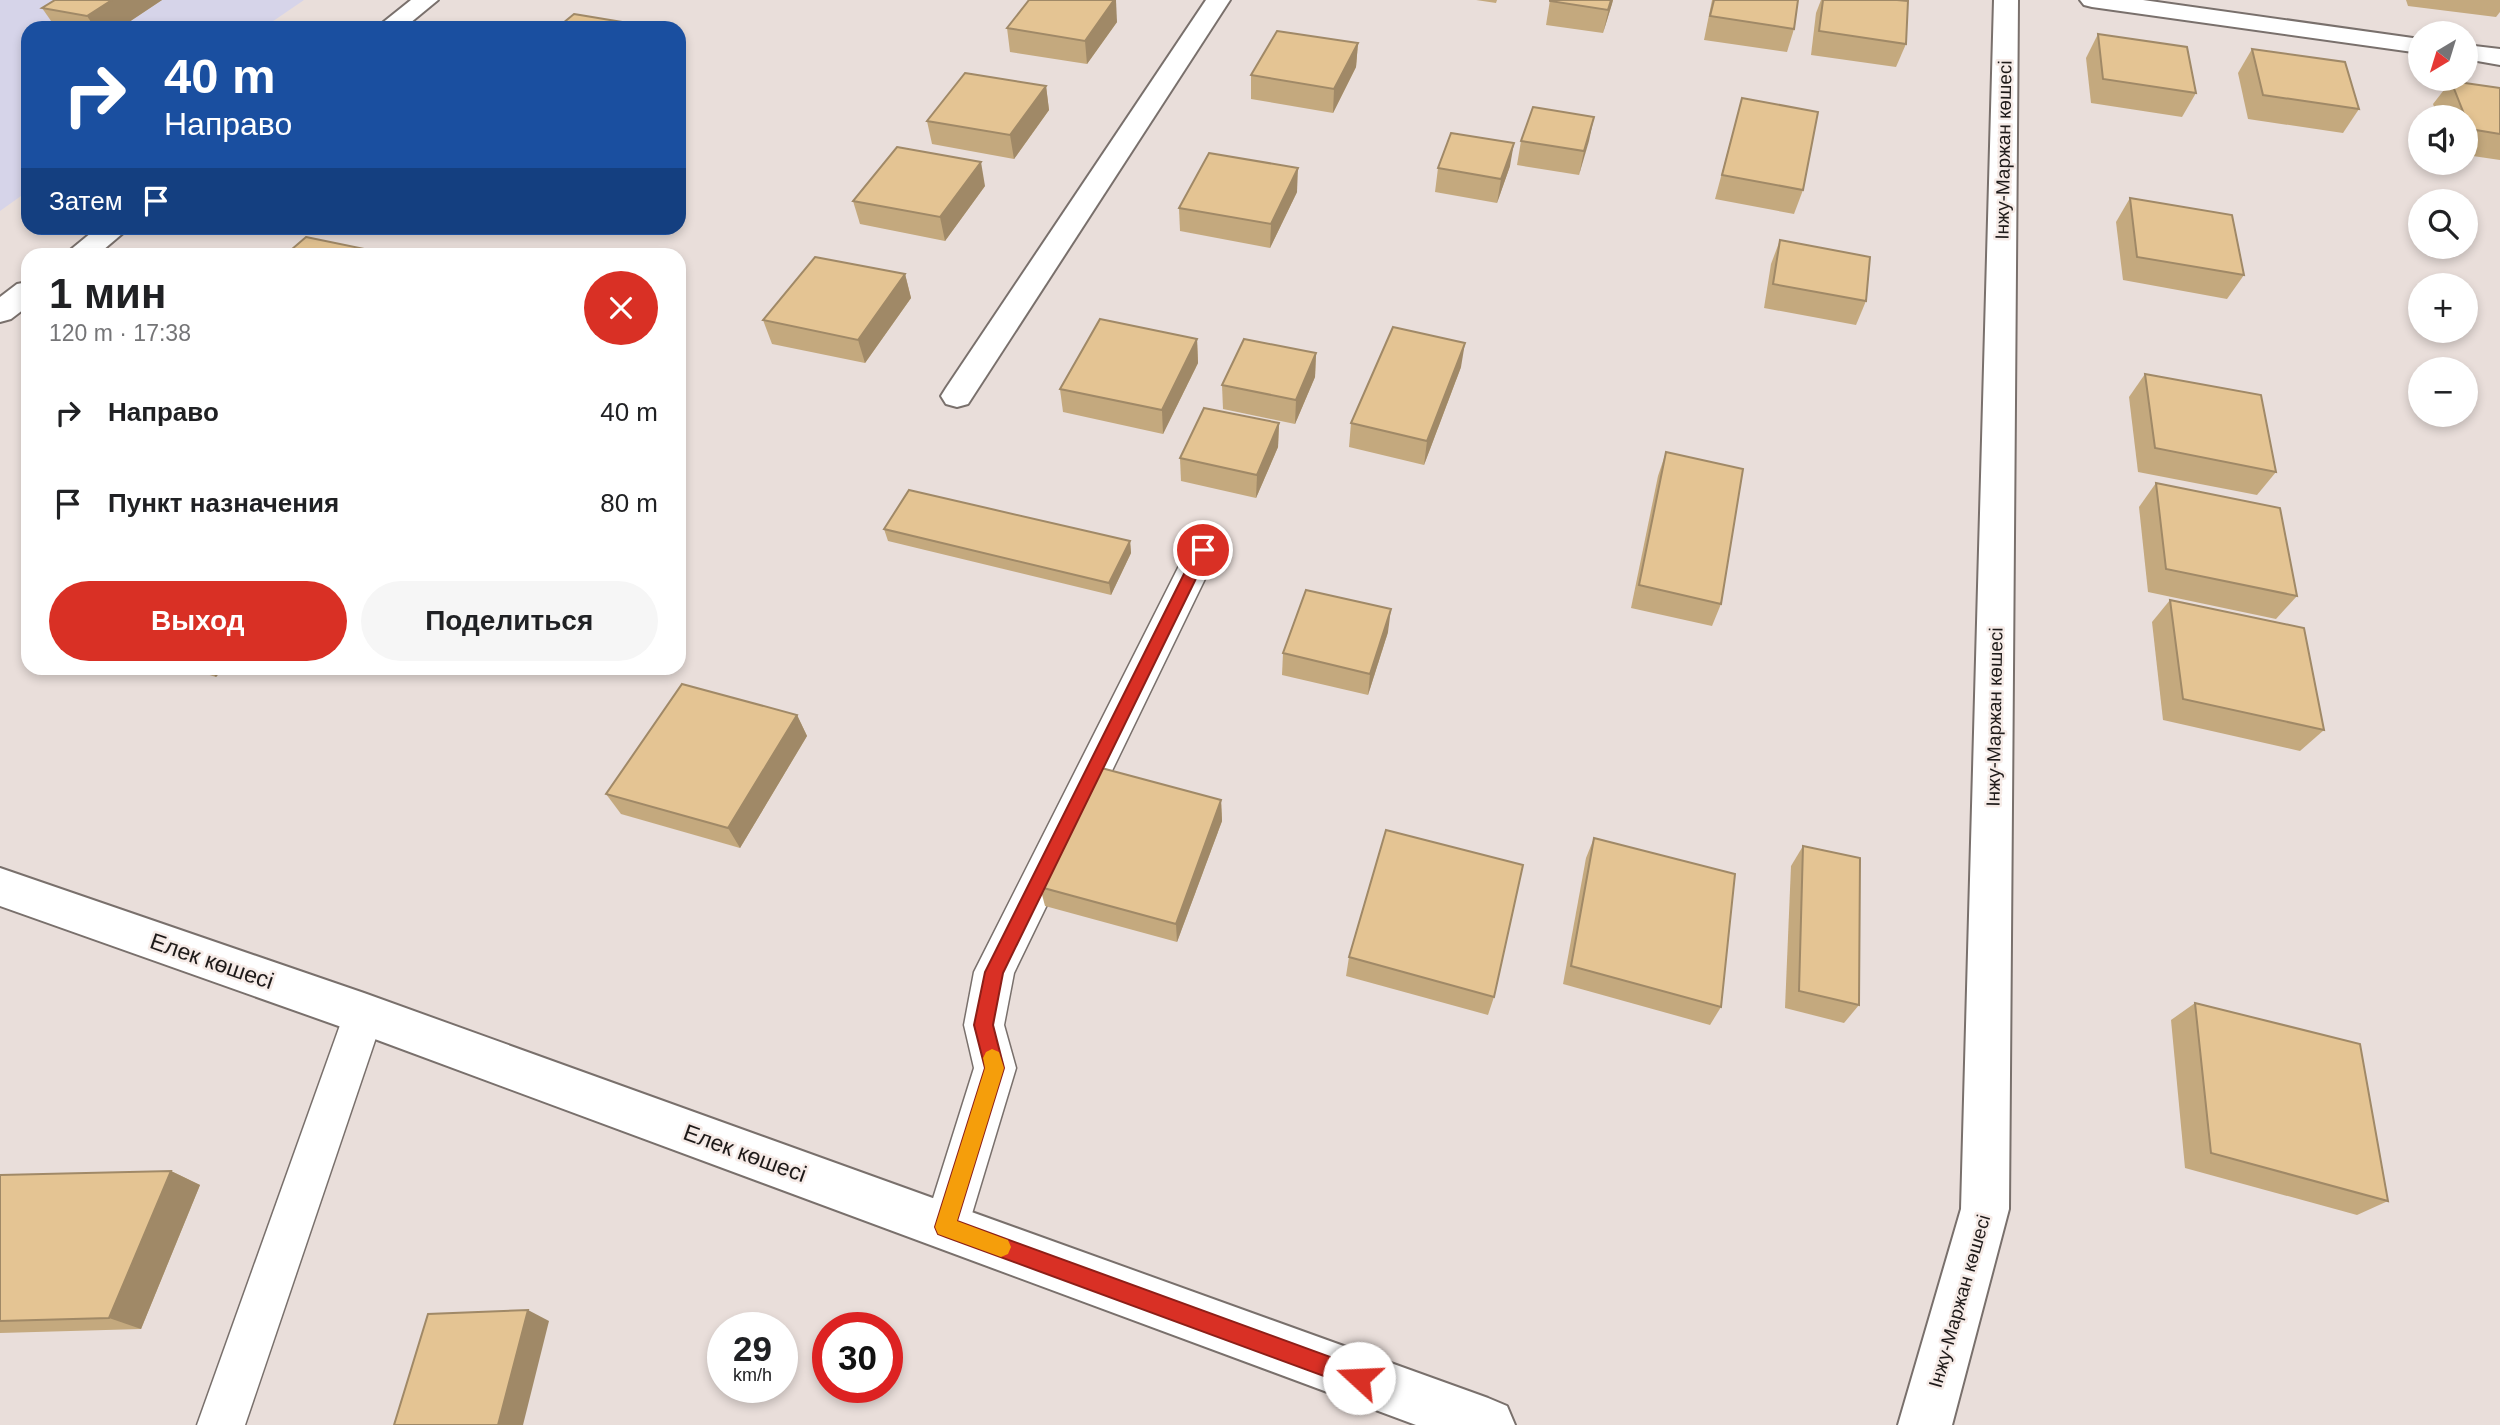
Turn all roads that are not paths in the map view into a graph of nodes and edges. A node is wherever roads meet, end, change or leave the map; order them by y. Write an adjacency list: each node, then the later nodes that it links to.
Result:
1 (426, 0): 5 (street)
2 (1218, 0): 13 (street)
3 (2006, 0): 20 (street, Інжу-Маржан көшесі)
4 (2092, 0): 6 (street)
5 (398, 21)
6 (2408, 44)
7 (2478, 54): 8 (street)
8 (2500, 57)
9 (106, 235): 10 (street)
10 (88, 248)
11 (21, 296): 12 (street)
12 (0, 312)
13 (957, 396)
14 (1203, 550): 17 (lane)
15 (0, 887): 16 (street, Елек көшесі)
16 (364, 1014): 17 (street, Елек көшесі); 18 (lane)
17 (946, 1227): 19 (street, Елек көшесі)
18 (221, 1425)
19 (1488, 1425)
20 (1924, 1425)

